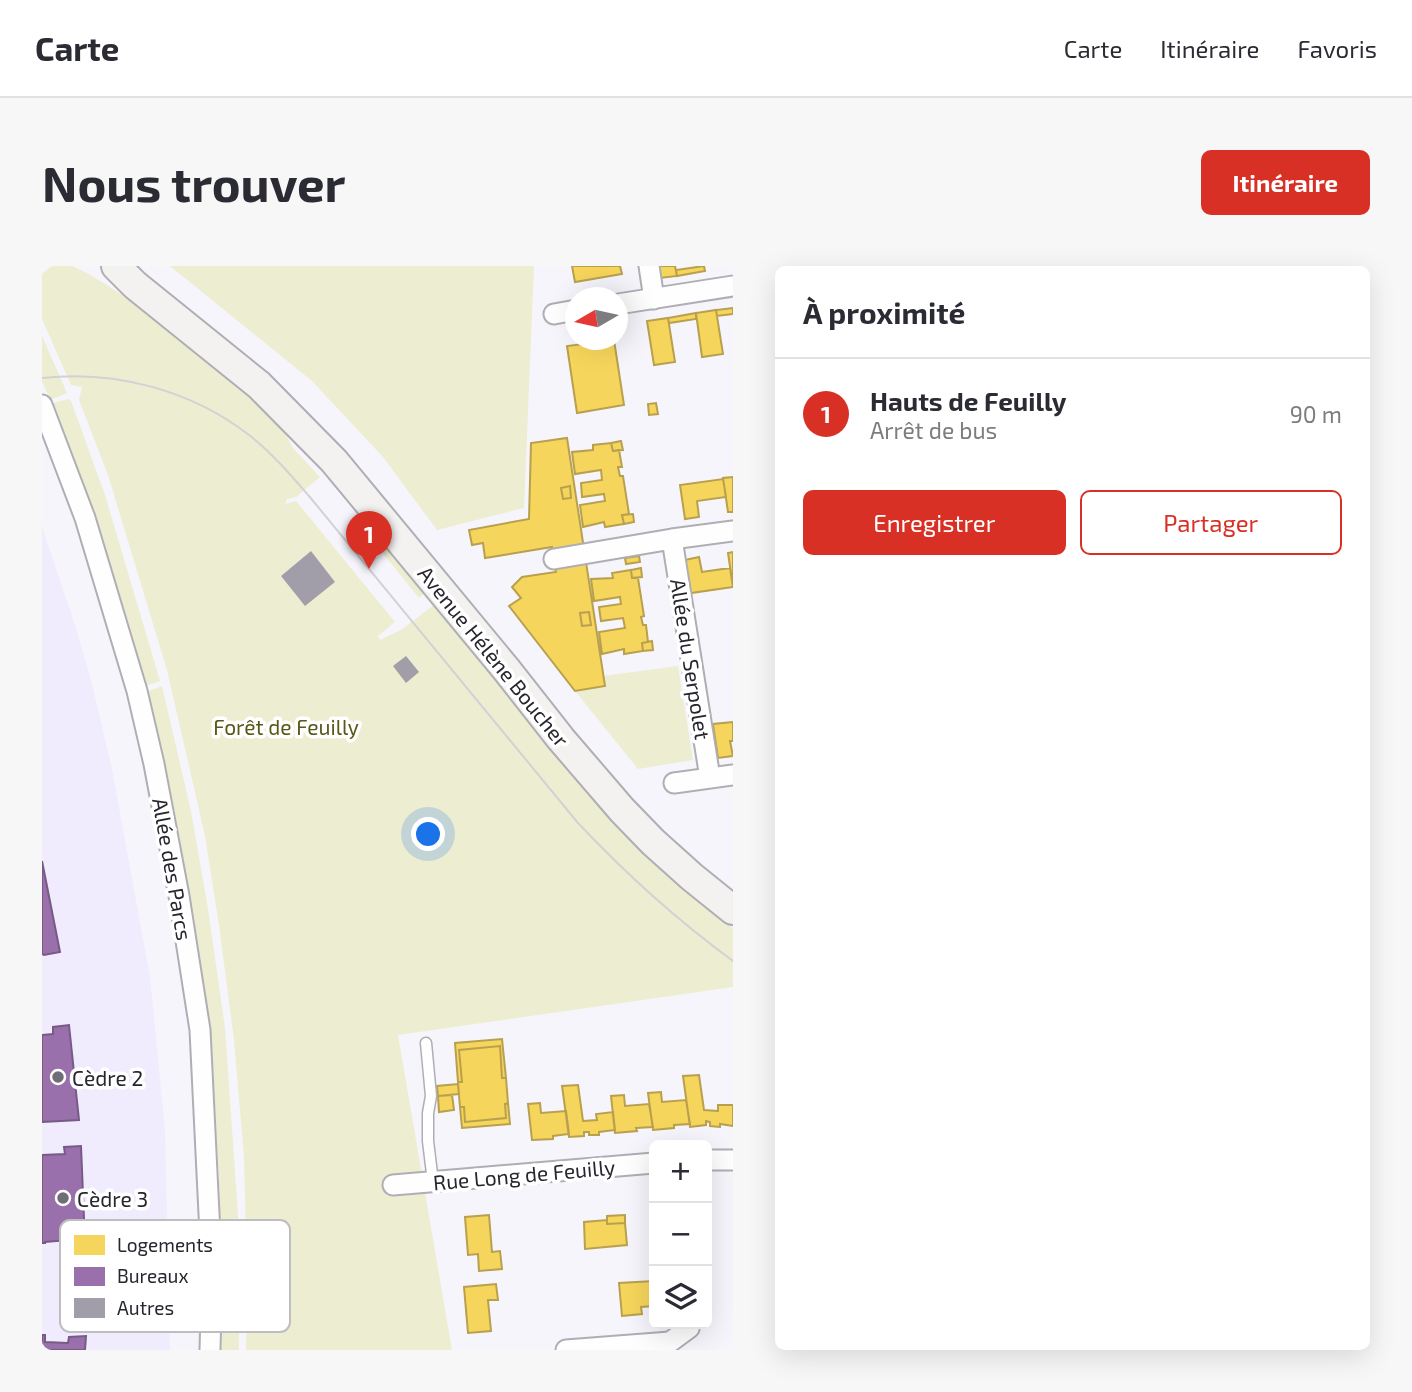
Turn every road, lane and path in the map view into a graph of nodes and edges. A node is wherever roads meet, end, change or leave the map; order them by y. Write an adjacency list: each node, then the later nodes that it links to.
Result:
1 (94, 266): 3 (street, Avenue Hélène Boucher)
2 (649, 266): 5 (street)
3 (125, 275): 16 (street, Avenue Hélène Boucher)
4 (733, 286): 5 (street)
5 (654, 299): 6 (street)
6 (628, 303)
7 (565, 312): 8 (street)
8 (554, 314)
9 (42, 405): 23 (street, Allée des Parcs)
10 (733, 531): 11 (street)
11 (672, 539): 12 (street); 14 (street, Allée du Serpolet)
12 (554, 559)
13 (733, 775): 14 (street)
14 (710, 778): 15 (street)
15 (674, 783)
16 (733, 910)
17 (426, 1043): 21 (lane)
18 (712, 1160): 19 (street)
19 (733, 1160)
20 (649, 1163): 21 (street, Rue Long de Feuilly)
21 (433, 1182): 22 (street, Rue Long de Feuilly)
22 (393, 1185)
23 (209, 1220)
24 (688, 1329): 27 (street)
25 (210, 1332): 26 (street, Allée des Parcs)
26 (210, 1350)
27 (566, 1350)

